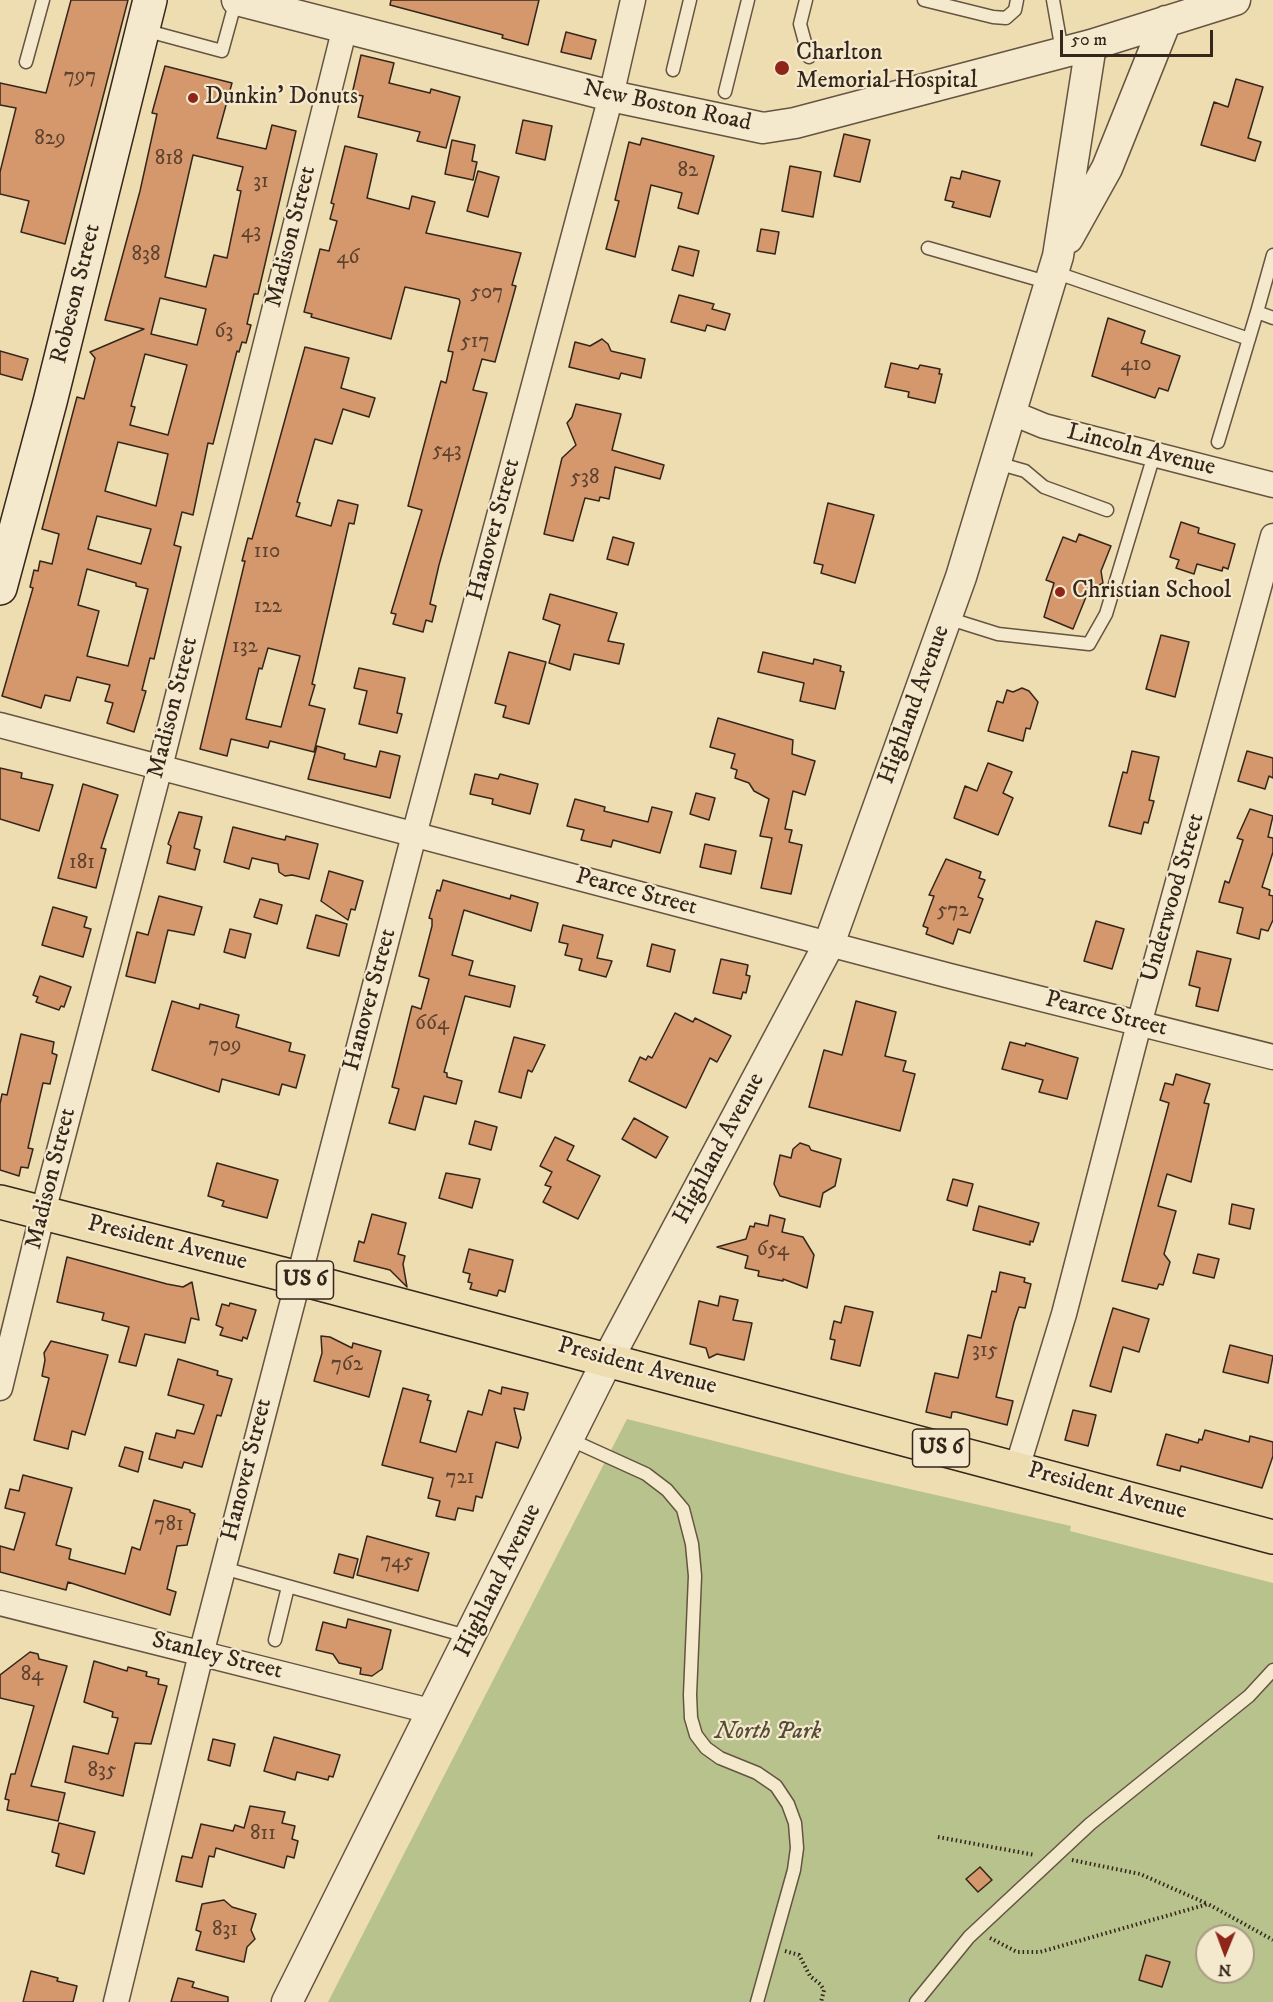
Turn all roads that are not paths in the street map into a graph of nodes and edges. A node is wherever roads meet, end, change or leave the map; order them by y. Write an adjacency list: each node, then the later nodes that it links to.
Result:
1 (44, 0): 16 (lane)
2 (236, 0): 11 (lane); 13 (street, New Boston Road)
3 (633, 0): 19 (street, Hanover Street)
4 (690, 0): 17 (lane)
5 (748, 0): 18 (lane)
6 (806, 0): 15 (lane)
7 (924, 0): 8 (lane)
8 (1017, 0)
9 (1053, 0): 14 (lane)
10 (1235, 0): 12 (street)
11 (146, 15): 33 (main road, Robeson Street)
12 (1166, 21): 14 (street, New Boston Road); 22 (street, Highland Avenue)
13 (345, 27): 19 (street, New Boston Road); 36 (street, Madison Street)
14 (1077, 48): 19 (street, New Boston Road); 22 (street, Highland Avenue)
15 (808, 57)
16 (26, 62)
17 (673, 70)
18 (725, 92)
19 (611, 96): 37 (street, Hanover Street)
20 (928, 248): 22 (lane)
21 (1273, 255): 23 (lane)
22 (1054, 270): 25 (lane); 26 (street, Highland Avenue)
23 (1257, 312): 24 (lane); 25 (lane)
24 (1273, 318)
25 (1249, 339): 27 (lane)
26 (1010, 412): 28 (street, Lincoln Avenue); 29 (street, Highland Avenue)
27 (1218, 442)
28 (1154, 454): 30 (street, Lincoln Avenue); 34 (lane)
29 (995, 463): 31 (lane); 34 (street, Highland Avenue)
30 (1273, 485)
31 (1107, 510)
32 (1273, 536): 39 (street, Underwood Street)
33 (0, 588)
34 (946, 618): 38 (street, Highland Avenue)
35 (0, 725): 36 (street, Pearce Street)
36 (160, 767): 37 (street, Pearce Street); 42 (street, Madison Street)
37 (414, 835): 38 (street, Pearce Street); 43 (street, Hanover Street)
38 (829, 944): 39 (street, Pearce Street); 44 (street, Highland Avenue)
39 (1139, 1024): 40 (street, Pearce Street); 47 (street, Underwood Street)
40 (1273, 1057)
41 (0, 1202): 42 (main road, President Avenue / US 6)
42 (43, 1212): 43 (main road, President Avenue / US 6); 45 (street, Madison Street)
43 (298, 1278): 44 (main road, President Avenue / US 6); 49 (street, Hanover Street)
44 (608, 1359): 46 (street, Highland Avenue); 47 (main road, President Avenue / US 6)
45 (0, 1388)
46 (569, 1439): 52 (street, Highland Avenue); 59 (lane)
47 (1017, 1468): 48 (main road, President Avenue / US 6)
48 (1273, 1537)
49 (223, 1568): 50 (lane); 54 (street, Hanover Street)
50 (288, 1587): 52 (lane); 53 (lane)
51 (0, 1603): 54 (street, Stanley Street)
52 (471, 1637): 56 (street, Highland Avenue)
53 (275, 1640)
54 (201, 1653): 56 (street, Stanley Street); 57 (street, Hanover Street)
55 (1273, 1670): 60 (lane)
56 (434, 1712): 58 (street, Highland Avenue)
57 (116, 2002)
58 (287, 2002)
59 (757, 2002)
60 (916, 2002)

